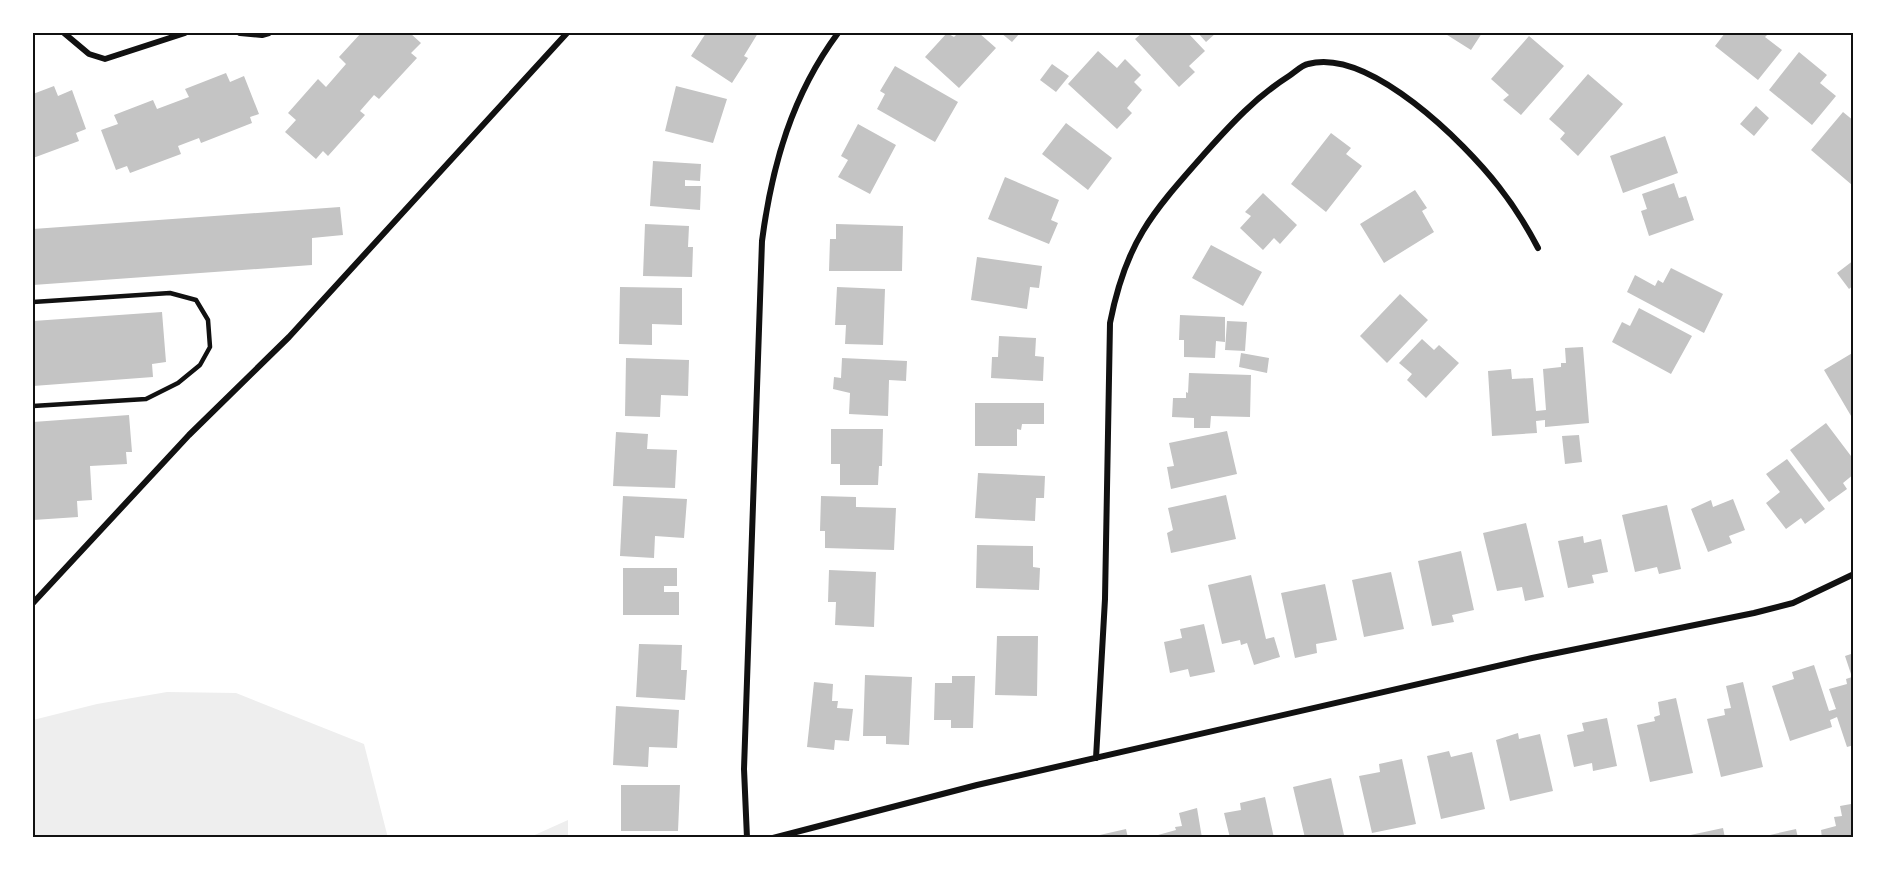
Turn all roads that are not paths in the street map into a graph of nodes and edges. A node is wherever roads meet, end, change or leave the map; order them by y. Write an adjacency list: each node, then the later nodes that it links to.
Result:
1 (63, 33): 2 (street)
2 (185, 33)
3 (240, 33): 4 (street)
4 (269, 33)
5 (567, 33): 11 (street)
6 (838, 33): 13 (street)
7 (1538, 248): 12 (street)
8 (33, 302): 9 (lane)
9 (33, 406)
10 (1854, 574): 12 (street)
11 (33, 603)
12 (1096, 758): 14 (street)
13 (747, 838)
14 (773, 838)

